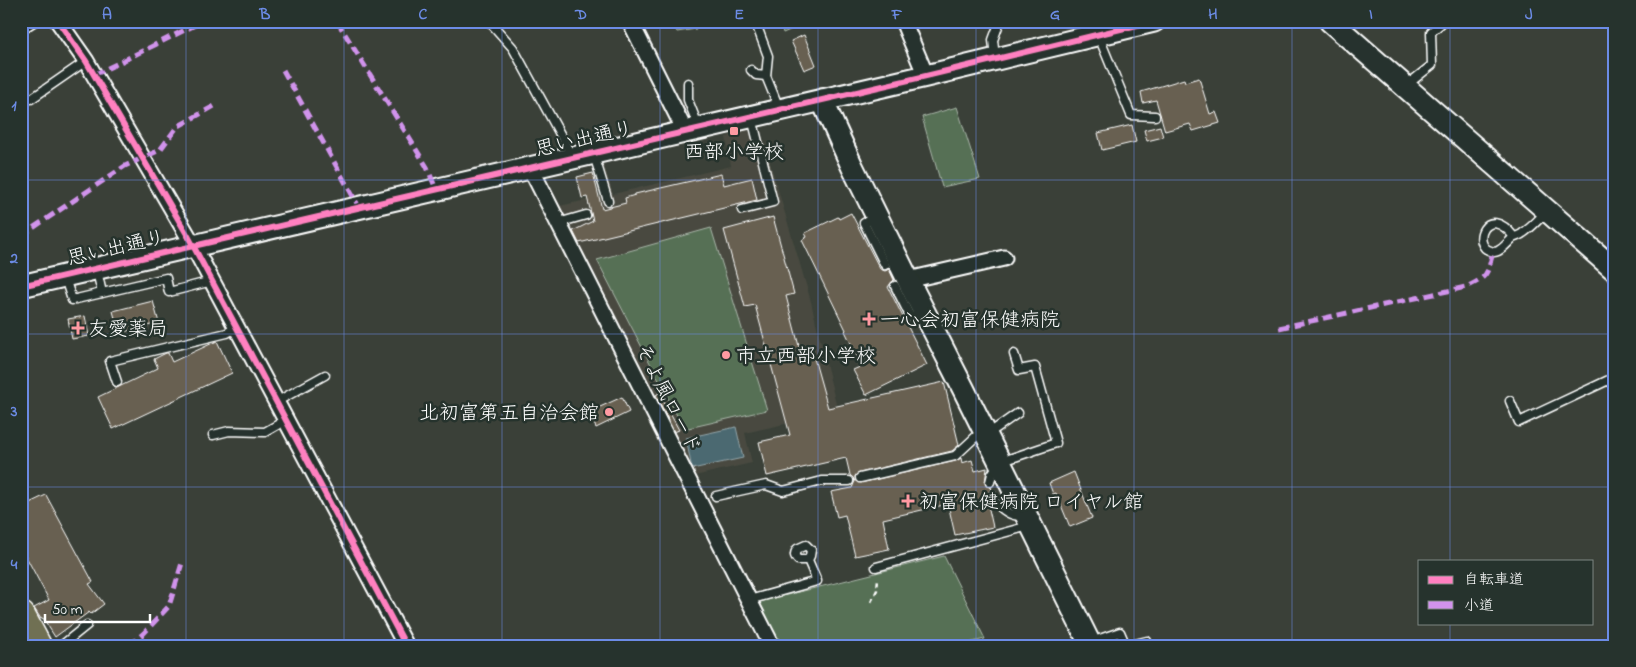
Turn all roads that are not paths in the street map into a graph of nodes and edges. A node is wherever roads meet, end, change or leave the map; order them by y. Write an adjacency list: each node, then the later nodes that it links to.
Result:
1 (35, 21): 11 (lane)
2 (58, 21): 14 (street)
3 (489, 21): 27 (lane)
4 (630, 21): 25 (street)
5 (755, 21): 16 (lane)
6 (903, 21): 17 (street)
7 (1000, 21): 13 (lane)
8 (1330, 21): 19 (street)
9 (1444, 21): 19 (lane)
10 (1141, 23): 12 (street, 思い出通り)
11 (21, 30)
12 (1098, 35): 13 (street, 思い出通り); 24 (lane)
13 (995, 59): 17 (street, 思い出通り)
14 (86, 61): 20 (lane); 36 (street)
15 (751, 70): 16 (lane)
16 (766, 76): 22 (lane)
17 (926, 76): 21 (street, 思い出通り)
18 (688, 82): 25 (lane)
19 (1405, 87): 31 (street)
20 (31, 99)
21 (822, 100): 22 (street, 思い出通り); 33 (street)
22 (780, 110): 23 (street, 思い出通り)
23 (751, 116): 25 (street, 思い出通り); 30 (lane)
24 (1154, 116)
25 (692, 129): 26 (street, 思い出通り)
26 (594, 154): 27 (street, 思い出通り); 29 (lane)
27 (572, 158): 28 (street, 思い出通り)
28 (530, 167): 34 (street, そよ風ロード); 36 (street, 思い出通り)
29 (608, 201)
30 (742, 210)
31 (1547, 211): 35 (lane); 40 (street)
32 (586, 215): 34 (lane)
33 (877, 216): 38 (lane); 43 (street)
34 (558, 223): 66 (street, そよ風ロード)
35 (1514, 237): 35 (lane)
36 (194, 246): 39 (street, 思い出通り); 42 (street)
37 (1004, 258): 43 (street)
38 (885, 264)
39 (96, 269): 41 (street, 思い出通り); 45 (lane)
40 (1615, 270)
41 (65, 276): 44 (street, 思い出通り); 45 (lane)
42 (212, 281): 45 (lane); 46 (street)
43 (902, 283): 55 (street)
44 (21, 286)
45 (102, 293)
46 (236, 327): 50 (lane); 52 (street)
47 (1014, 354): 57 (lane)
48 (325, 375): 52 (lane)
49 (1615, 377): 51 (lane)
50 (117, 382)
51 (1510, 401)
52 (276, 402): 54 (street)
53 (1018, 413): 55 (lane)
54 (286, 420): 56 (lane); 73 (street)
55 (985, 432): 57 (street); 58 (lane)
56 (213, 435)
57 (1000, 462): 60 (lane); 63 (street)
58 (860, 478)
59 (849, 481): 61 (lane)
60 (990, 482)
61 (716, 496)
62 (992, 496): 63 (lane)
63 (1029, 520): 65 (lane); 70 (street)
64 (808, 560): 66 (lane)
65 (876, 567)
66 (749, 600): 74 (street, そよ風ロード)
67 (21, 616): 71 (highway)
68 (87, 625): 72 (lane)
69 (1147, 641): 75 (lane)
70 (1090, 644): 75 (lane)
71 (37, 646)
72 (61, 646)
73 (406, 646)
74 (772, 646)
75 (1126, 646)

